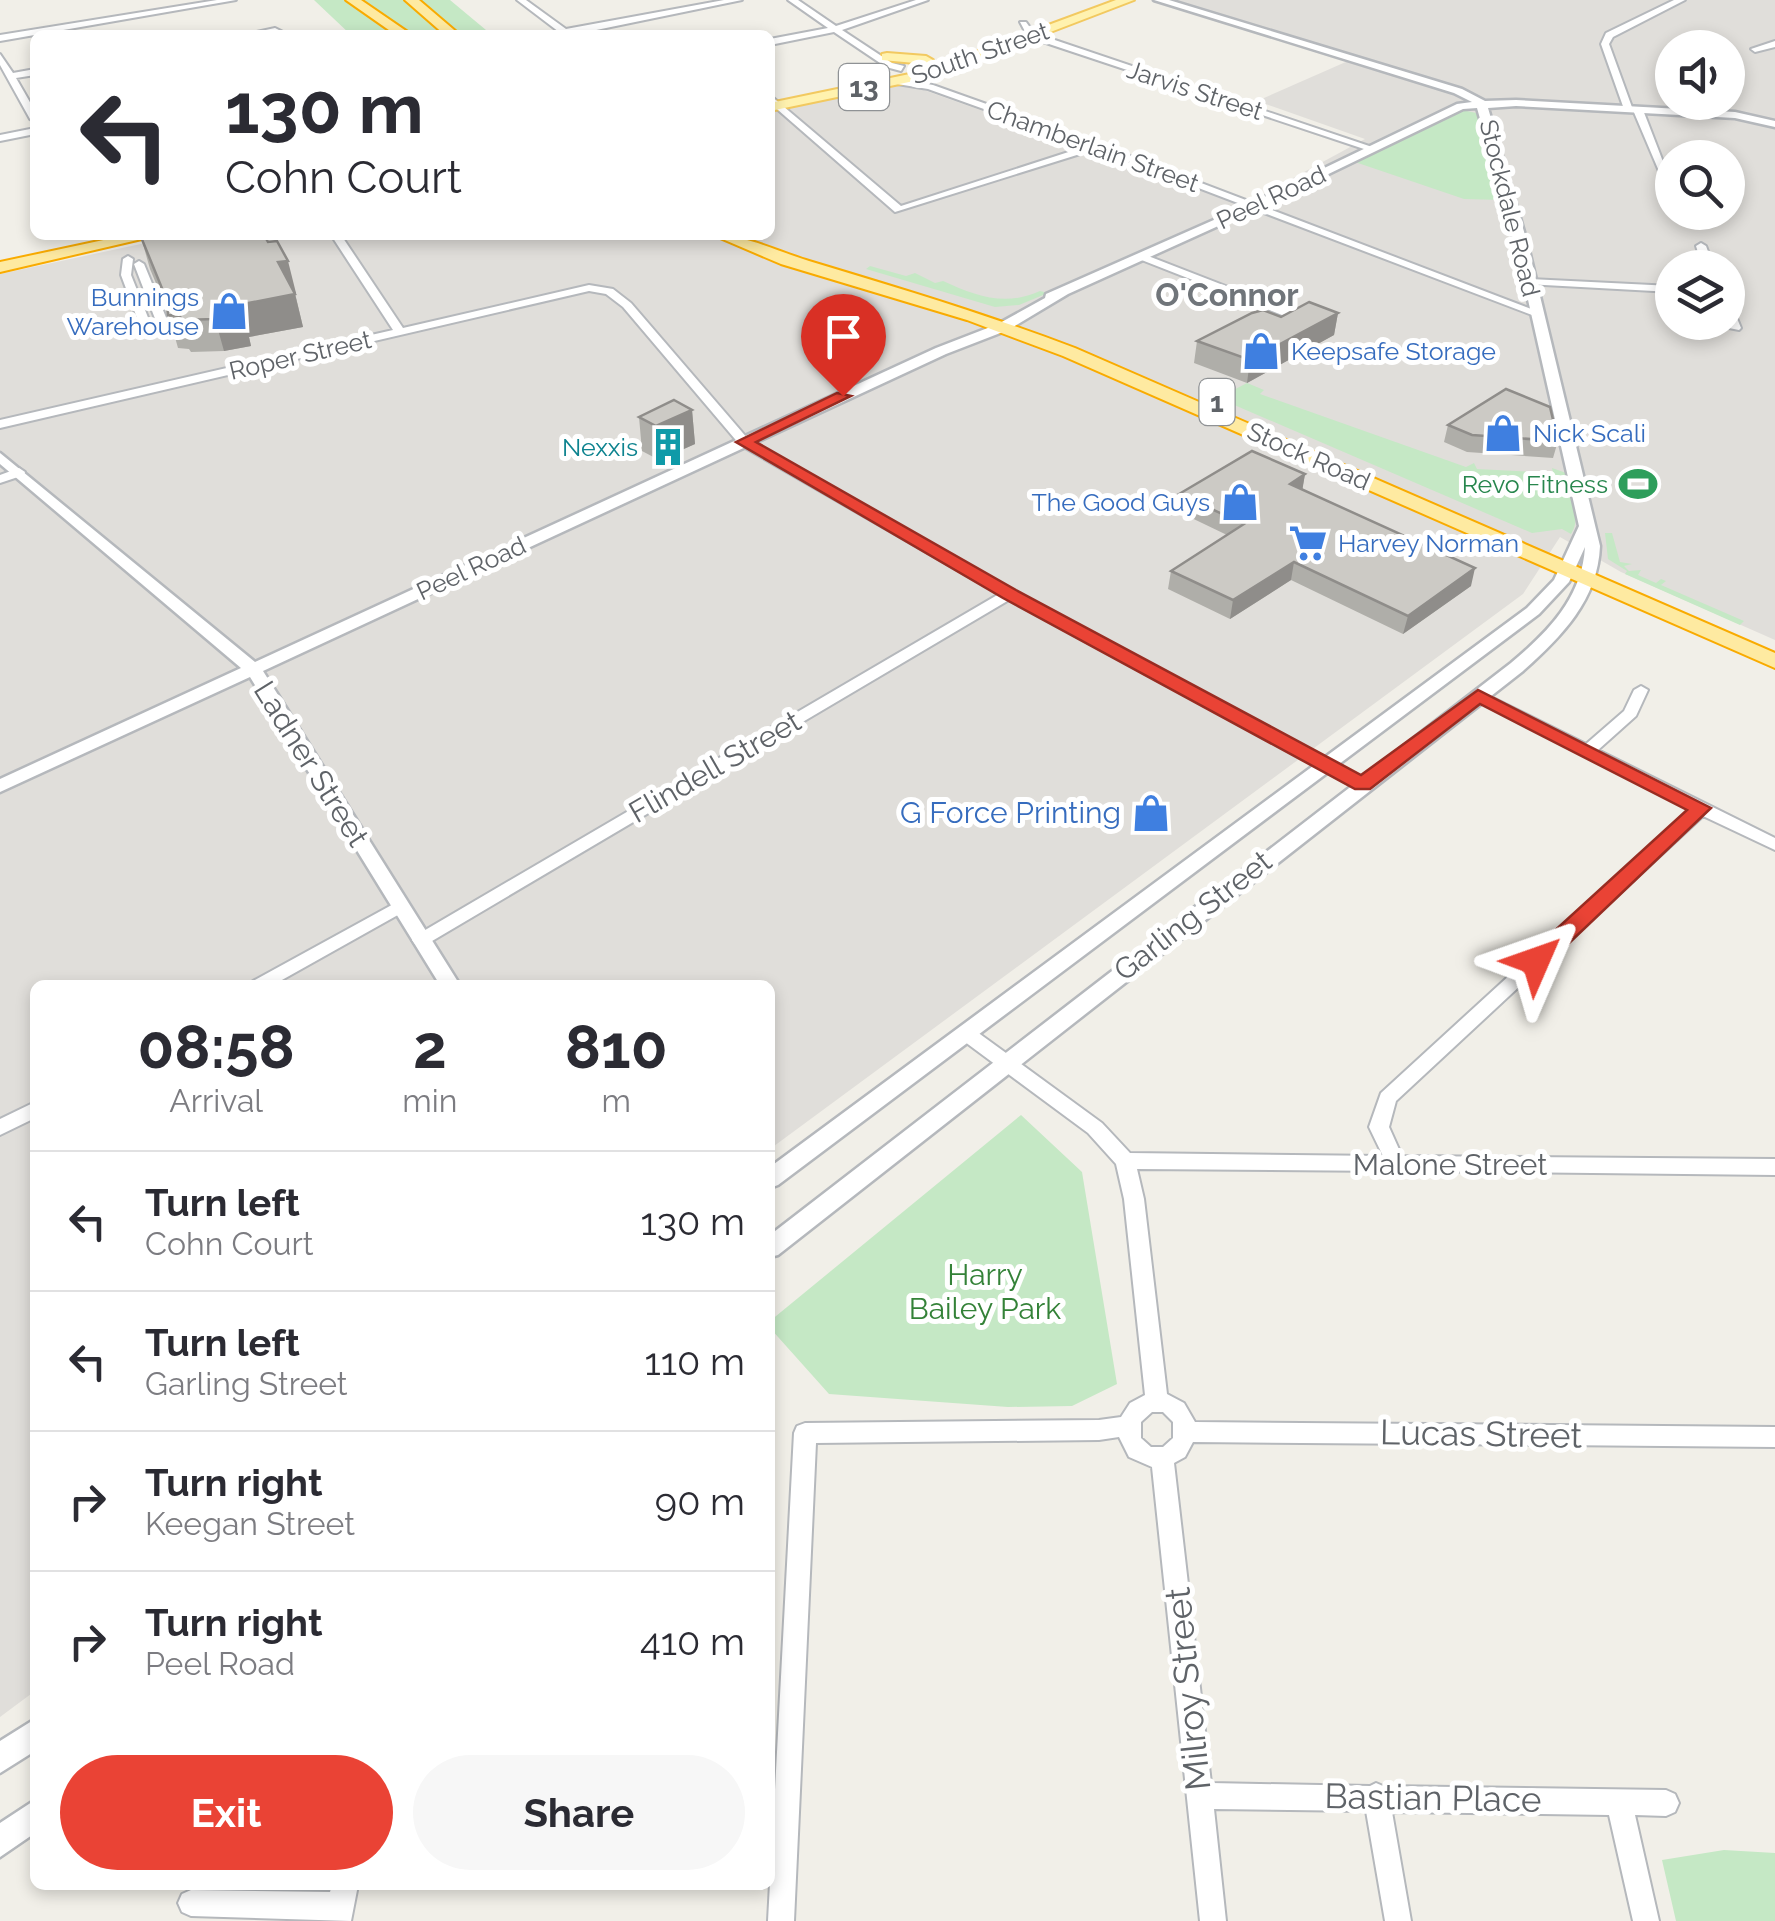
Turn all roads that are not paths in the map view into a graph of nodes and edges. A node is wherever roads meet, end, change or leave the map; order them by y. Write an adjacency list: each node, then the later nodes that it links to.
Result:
1 (232, 0): 15 (street)
2 (352, 0): 16 (highway)
3 (411, 0): 17 (highway)
4 (522, 0): 18 (street)
5 (657, 0): 13 (street)
6 (738, 0): 13 (street)
7 (792, 0): 14 (street)
8 (924, 0): 14 (street)
9 (1092, 0): 20 (main road, South Street / 13)
10 (1128, 0): 20 (main road, South Street / 13)
11 (1159, 0): 35 (street, Stockdale Road)
12 (1681, 0): 37 (street)
13 (674, 12): 19 (street)
14 (836, 28): 23 (street); 26 (street)
15 (49, 30)
16 (397, 30)
17 (447, 30)
18 (561, 30)
19 (586, 30)
20 (1027, 30): 28 (main road, South Street / 13); 30 (main road, South Street / 13); 42 (street, Jarvis Street)
21 (30, 33): 22 (street)
22 (0, 38)
23 (775, 41)
24 (1775, 44): 25 (street)
25 (1756, 49)
26 (883, 56): 30 (main road); 32 (street)
27 (0, 57): 31 (street)
28 (957, 63): 30 (main road, South Street / 13); 32 (main road)
29 (30, 73): 31 (street)
30 (927, 74): 32 (main road, South Street / 13); 41 (street, Chamberlain Street)
31 (11, 76): 36 (street)
32 (899, 76): 33 (main road, South Street / 13)
33 (775, 100)
34 (775, 104): 41 (street)
35 (1481, 104): 37 (street); 42 (street, Peel Road); 56 (street, Stockdale Road)
36 (30, 108)
37 (1633, 110): 38 (street); 43 (street)
38 (1775, 124)
39 (30, 133): 40 (street)
40 (0, 138)
41 (1096, 146): 44 (street, Chamberlain Street)
42 (1373, 149): 44 (street, Peel Road)
43 (1655, 155)
44 (1254, 206): 53 (street, Peel Road); 59 (street, Chamberlain Street)
45 (59, 240): 52 (highway)
46 (127, 240): 55 (highway)
47 (339, 240): 61 (street)
48 (733, 240): 60 (highway, Stock Road / 1)
49 (767, 240): 60 (highway, Stock Road / 1)
50 (1701, 246): 51 (street)
51 (1702, 250)
52 (0, 252)
53 (1142, 257): 58 (street); 60 (street, Peel Road)
54 (133, 262): 54 (street)
55 (0, 267)
56 (1530, 282): 57 (street); 59 (street, Stockdale Road)
57 (1655, 288)
58 (1286, 313)
59 (1536, 313): 67 (street, Stockdale Road)
60 (1005, 321): 63 (street, Peel Road); 67 (highway, Stock Road / 1)
61 (400, 332): 62 (street, Roper Street); 63 (street, Roper Street)
62 (0, 424)
63 (744, 442): 68 (street); 73 (street, Peel Road)
64 (0, 457): 65 (street, Ladner Street)
65 (19, 472): 66 (street); 73 (street, Ladner Street)
66 (0, 480)
67 (1580, 567): 69 (street, Garling Street); 70 (highway, Stock Road / 1); 71 (highway, Stock Road / 1); 77 (street, Garling Street)
68 (1010, 594): 77 (street); 83 (street, Flindell Street)
69 (1577, 600): 70 (highway); 75 (street, Garling Street)
70 (1646, 604): 72 (highway, Stock Road / 1)
71 (1775, 645)
72 (1775, 662)
73 (253, 669): 79 (street, Peel Road); 82 (street, Ladner Street)
74 (1641, 690): 76 (street)
75 (1478, 696): 76 (street); 78 (street, Garling Street)
76 (1587, 752): 80 (street)
77 (1328, 766): 78 (street); 86 (street, Garling Street)
78 (1362, 784): 87 (street, Garling Street)
79 (0, 786)
80 (1701, 808): 81 (street); 91 (street)
81 (1775, 845)
82 (399, 907): 83 (street, Ladner Street); 84 (street)
83 (422, 940): 85 (street, Ladner Street)
84 (267, 980)
85 (447, 980)
86 (967, 1034): 87 (street); 93 (street, Garling Street)
87 (1006, 1062): 90 (street); 94 (street, Garling Street)
88 (30, 1112): 89 (street)
89 (0, 1128)
90 (1125, 1161): 91 (street, Malone Street); 95 (street)
91 (1397, 1166): 92 (street, Malone Street)
92 (1775, 1166)
93 (775, 1175)
94 (775, 1244)
95 (1157, 1404): 96 (street); 97 (street)
96 (1127, 1426): 99 (street); 110 (street)
97 (1187, 1432): 98 (street, Lucas Street); 99 (street)
98 (1775, 1437)
99 (1162, 1457): 102 (street, Milroy Street)
100 (30, 1737): 101 (street)
101 (0, 1759)
102 (1200, 1796): 103 (street, Bastian Place); 111 (street, Milroy Street)
103 (1376, 1796): 104 (street, Bastian Place); 112 (street)
104 (1619, 1802): 105 (street, Bastian Place); 113 (street)
105 (1666, 1804)
106 (30, 1819): 107 (street)
107 (0, 1842)
108 (191, 1903): 109 (street)
109 (341, 1904)
110 (781, 1921)
111 (1213, 1921)
112 (1398, 1921)
113 (1646, 1921)

